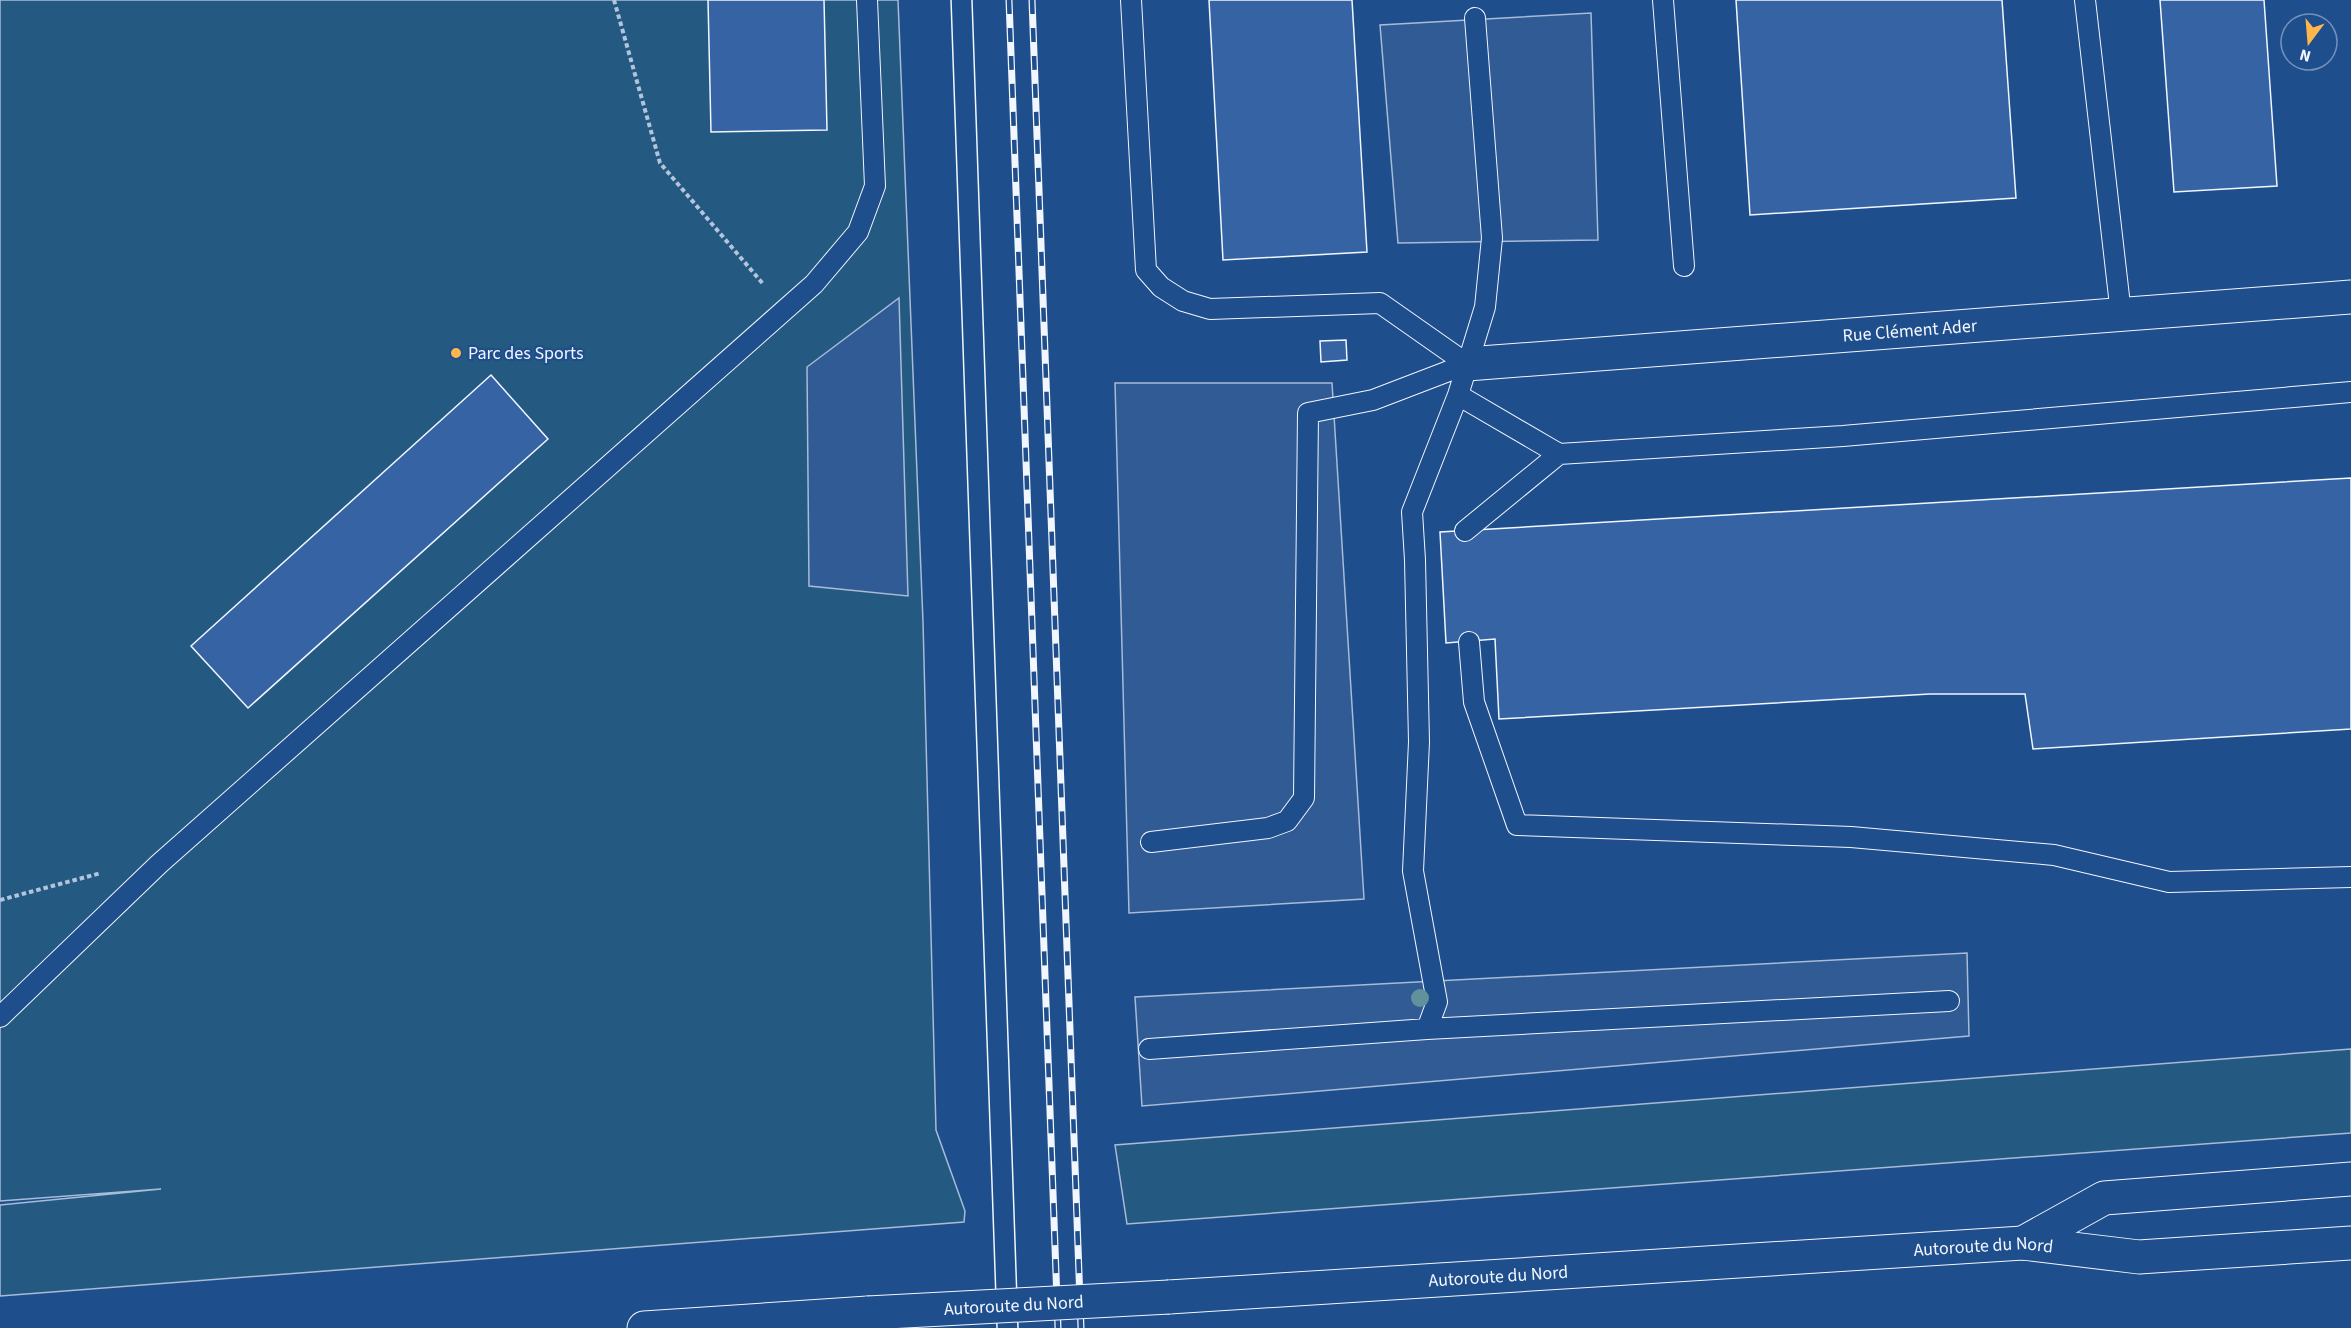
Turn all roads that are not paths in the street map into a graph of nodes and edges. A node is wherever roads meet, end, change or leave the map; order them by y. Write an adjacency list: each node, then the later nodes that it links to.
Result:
1 (867, 0): 18 (lane)
2 (1131, 0): 9 (lane)
3 (1663, 0): 6 (lane)
4 (2085, 0): 8 (lane)
5 (1475, 18): 9 (lane)
6 (1684, 266)
7 (2351, 297): 8 (main road, Rue Clément Ader)
8 (2121, 314): 9 (main road, Rue Clément Ader)
9 (1467, 364): 11 (lane); 15 (lane)
10 (2351, 392): 12 (lane)
11 (1458, 395): 12 (lane); 19 (lane)
12 (1559, 454): 13 (lane)
13 (1466, 531)
14 (1469, 642): 16 (lane)
15 (1151, 842)
16 (2351, 877)
17 (1949, 1001): 19 (lane)
18 (0, 1017)
19 (1427, 1029): 20 (lane)
20 (1149, 1049)
21 (2351, 1179): 22 (main road)
22 (2023, 1243): 23 (main road, Autoroute du Nord); 24 (main road, Autoroute du Nord, bridge)
23 (2351, 1244)
24 (644, 1328)

